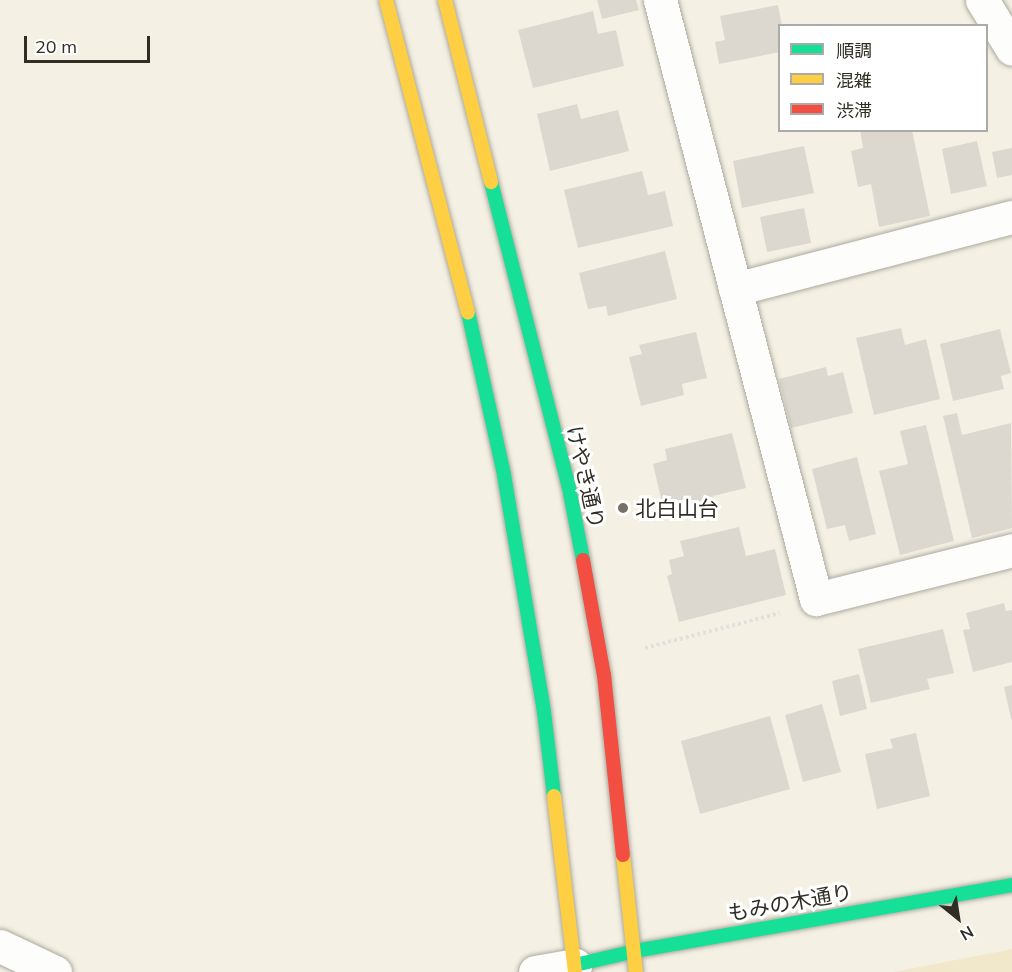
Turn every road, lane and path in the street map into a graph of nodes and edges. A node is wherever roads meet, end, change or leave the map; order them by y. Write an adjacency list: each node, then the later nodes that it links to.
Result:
1 (386, 0): 14 (street)
2 (445, 0): 13 (street, けやき通り)
3 (660, 0): 7 (street)
4 (982, 0): 5 (street)
5 (1012, 50)
6 (1012, 217): 7 (street)
7 (735, 289): 9 (street)
8 (1012, 550): 9 (street)
9 (816, 599): 10 (path)
10 (645, 648)
11 (1012, 885): 13 (street, もみの木通り)
12 (0, 946): 15 (street)
13 (635, 951): 14 (street, もみの木通り); 17 (street, けやき通り)
14 (575, 968): 16 (street)
15 (55, 972)
16 (535, 972)
17 (636, 972)

